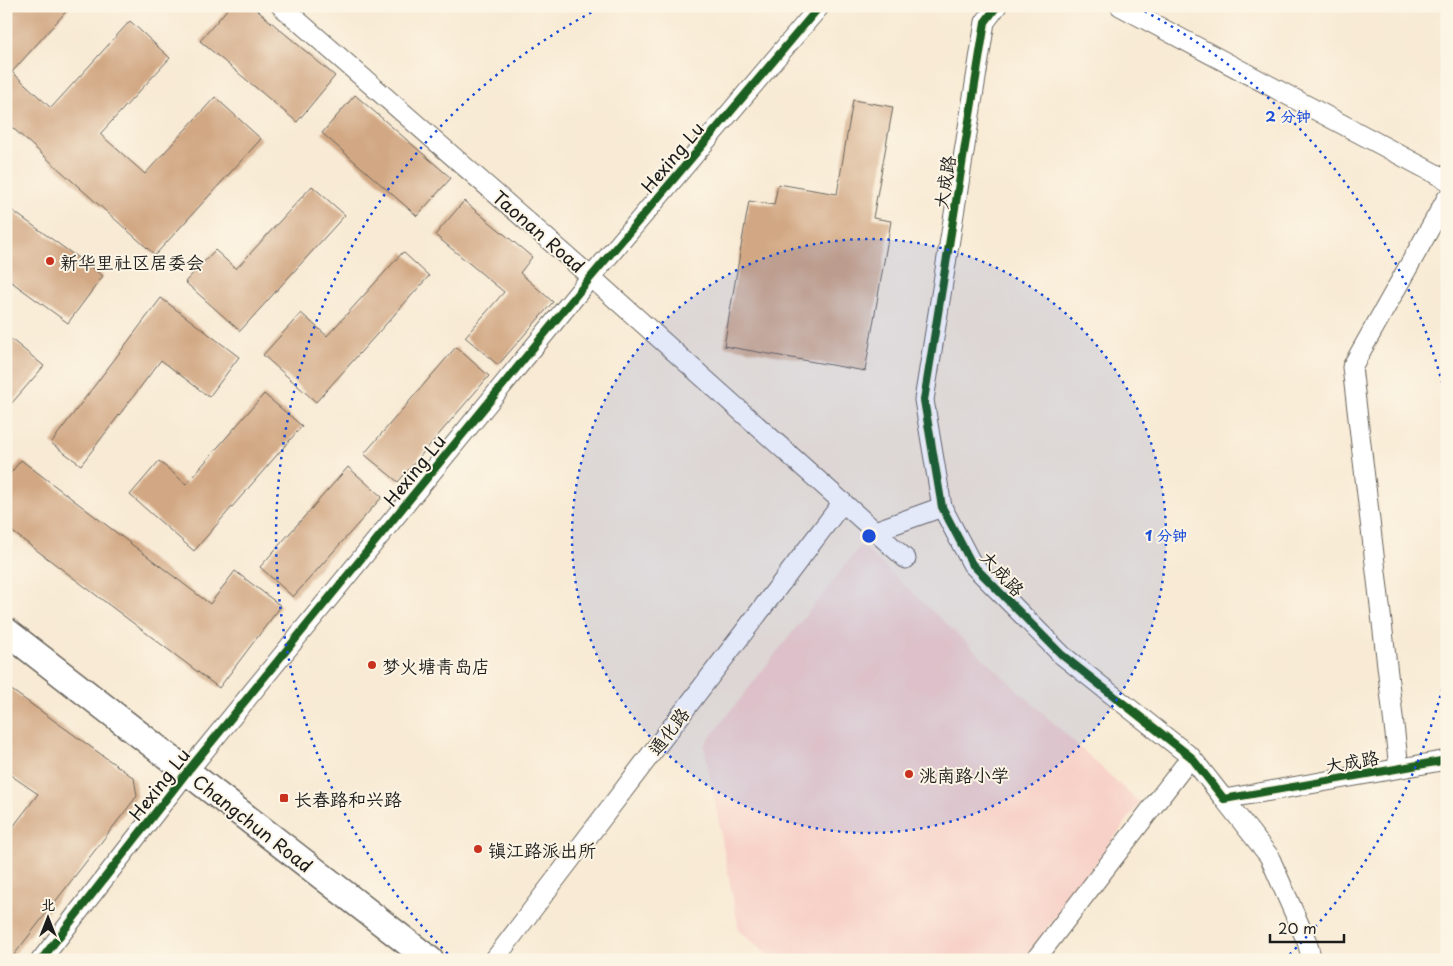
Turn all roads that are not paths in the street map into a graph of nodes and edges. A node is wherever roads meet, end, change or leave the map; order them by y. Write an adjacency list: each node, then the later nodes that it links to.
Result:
1 (281, 6): 7 (street, Taonan Road)
2 (820, 6): 7 (street, Hexing Lu)
3 (997, 6): 9 (street, 大成路)
4 (1120, 6): 5 (street)
5 (1447, 180)
6 (1447, 198): 15 (street)
7 (591, 277): 8 (street, Taonan Road); 16 (street, Hexing Lu)
8 (843, 502): 10 (street, Taonan Road); 20 (street, 通化路)
9 (942, 507): 10 (street); 13 (street, 大成路)
10 (875, 531): 11 (street, Taonan Road)
11 (906, 559)
12 (6, 631): 16 (main road, Changchun Road)
13 (1191, 757): 17 (street, 大成路); 21 (street)
14 (1447, 760): 15 (street, 大成路)
15 (1399, 768): 17 (street, 大成路)
16 (187, 772): 18 (street, Hexing Lu); 19 (main road, Changchun Road)
17 (1224, 799): 22 (street)
18 (41, 960)
19 (430, 960)
20 (494, 960)
21 (1035, 960)
22 (1312, 960)

